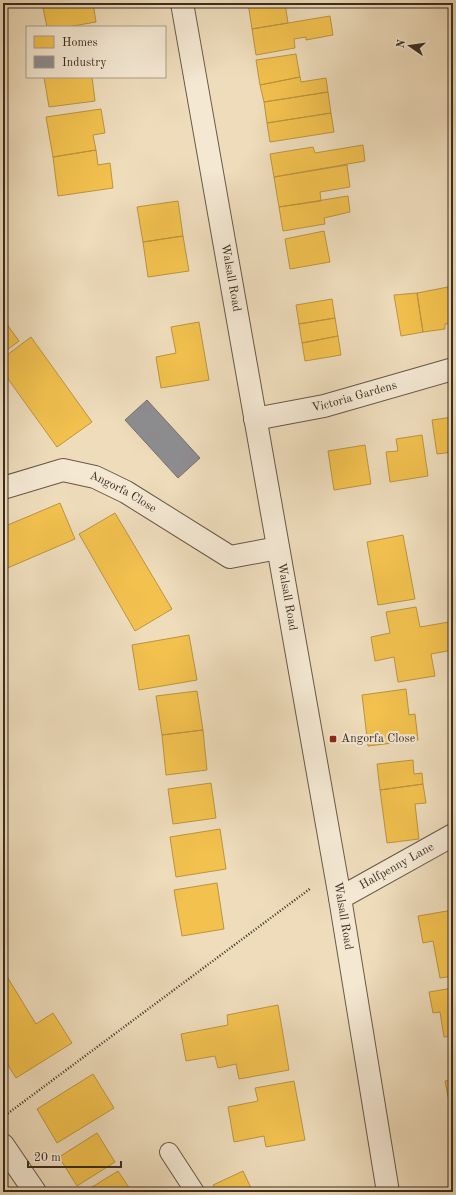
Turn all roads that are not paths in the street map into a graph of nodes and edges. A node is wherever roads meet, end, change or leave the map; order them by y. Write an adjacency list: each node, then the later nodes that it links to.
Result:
1 (182, 3): 3 (street, Walsall Road)
2 (453, 369): 3 (street, Victoria Gardens)
3 (255, 419): 5 (street, Walsall Road)
4 (3, 488): 5 (street, Angorfa Close)
5 (278, 548): 7 (street, Walsall Road)
6 (453, 835): 7 (street, Halfpenny Lane)
7 (340, 898): 12 (street, Walsall Road)
8 (3, 1145): 10 (street)
9 (169, 1152): 11 (lane)
10 (35, 1192)
11 (195, 1192)
12 (388, 1192)

